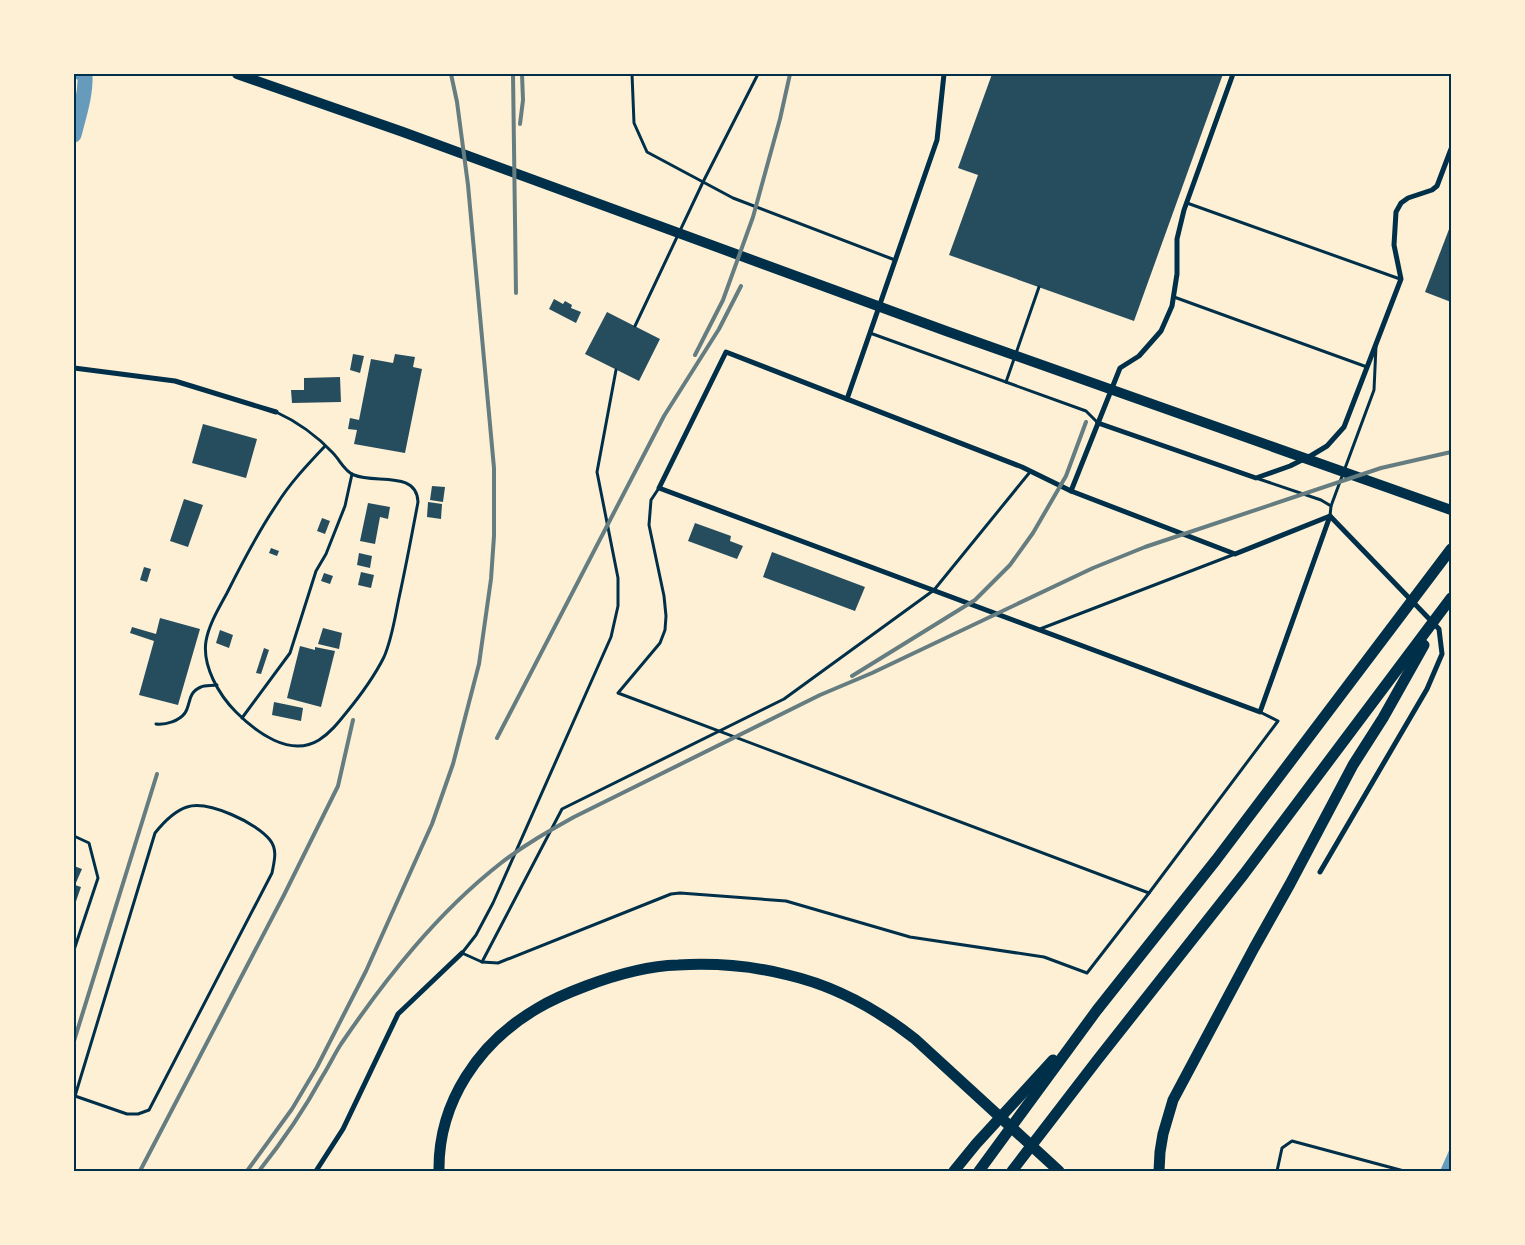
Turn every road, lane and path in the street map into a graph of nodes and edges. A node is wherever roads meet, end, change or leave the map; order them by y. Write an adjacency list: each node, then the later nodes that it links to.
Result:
1 (632, 74): 7 (lane)
2 (758, 74): 7 (lane)
3 (944, 74): 9 (street)
4 (1233, 74): 8 (street)
5 (240, 75): 30 (main road)
6 (1451, 149): 10 (street)
7 (702, 182): 9 (lane); 13 (lane)
8 (1187, 202): 10 (lane); 12 (street)
9 (895, 260): 14 (street)
10 (1401, 280): 15 (street)
11 (1039, 287): 19 (lane)
12 (1173, 297): 16 (lane); 22 (street)
13 (635, 326)
14 (870, 333): 19 (lane); 20 (street)
15 (1377, 343): 16 (street); 29 (lane)
16 (1368, 367): 26 (street)
17 (74, 368): 21 (street)
18 (616, 370): 46 (lane)
19 (1006, 382): 22 (lane)
20 (847, 399): 24 (street); 27 (street)
21 (276, 412): 23 (lane)
22 (1098, 423): 26 (street); 28 (street)
23 (325, 446): 25 (lane); 37 (lane)
24 (1030, 472): 28 (street); 34 (lane)
25 (352, 474): 39 (lane); 39 (lane)
26 (1256, 478): 29 (lane)
27 (659, 488): 34 (street); 41 (lane)
28 (1071, 491): 33 (street)
29 (1331, 506): 31 (lane)
30 (1451, 510)
31 (1330, 516): 33 (street); 38 (street); 43 (street)
32 (1451, 548): 48 (highway)
33 (1236, 554): 36 (lane)
34 (934, 590): 36 (street); 41 (lane)
35 (1449, 601): 54 (highway); 56 (highway)
36 (1040, 630): 38 (street)
37 (217, 685): 39 (lane); 40 (lane)
38 (1260, 712): 44 (lane)
39 (242, 718)
40 (156, 724)
41 (719, 732): 44 (lane); 47 (lane)
42 (74, 836): 45 (lane)
43 (1320, 872)
44 (1149, 893): 47 (lane)
45 (74, 950)
46 (462, 953): 47 (lane); 50 (street)
47 (482, 962)
48 (1097, 1010): 52 (highway); 53 (highway)
49 (75, 1096): 49 (lane)
50 (316, 1171)
51 (439, 1171): 55 (highway)
52 (954, 1171)
53 (980, 1171)
54 (1012, 1171)
55 (1059, 1171)
56 (1159, 1171)
57 (1277, 1171): 58 (lane)
58 (1404, 1171)

